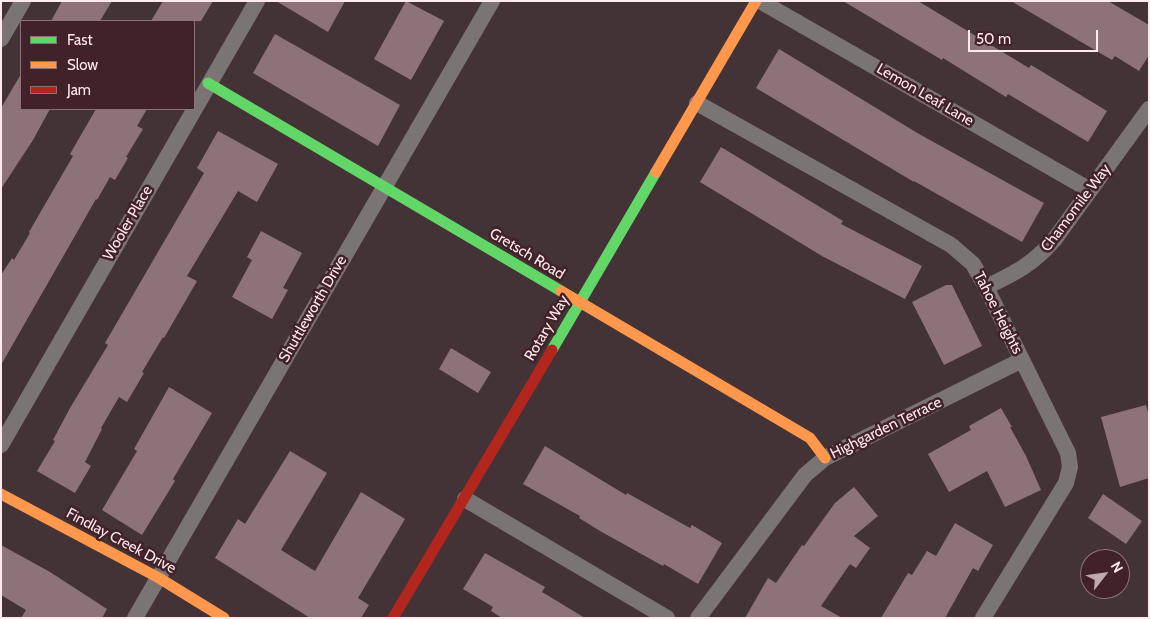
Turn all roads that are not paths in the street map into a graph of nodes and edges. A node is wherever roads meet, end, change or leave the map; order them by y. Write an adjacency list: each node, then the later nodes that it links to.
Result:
1 (23, 1): 5 (street)
2 (257, 1): 6 (street, Wooler Place)
3 (492, 1): 11 (street, Shuttleworth Drive)
4 (758, 1): 7 (street, Rotary Way); 12 (street, Lemon Leaf Lane)
5 (1, 39)
6 (208, 83): 8 (street, Wooler Place); 11 (street, Gretsch Road)
7 (697, 103): 13 (street, Tahoe Heights); 14 (street, Rotary Way)
8 (195, 106)
9 (1149, 109): 12 (street, Chamomile Way)
10 (193, 110): 16 (street, Wooler Place)
11 (384, 186): 14 (street, Gretsch Road); 20 (street, Shuttleworth Drive)
12 (1090, 190): 13 (street, Chamomile Way)
13 (986, 287): 15 (street, Tahoe Heights)
14 (579, 303): 17 (street, Gretsch Road); 19 (street, Rotary Way)
15 (1022, 360): 17 (street, Highgarden Terrace); 26 (street, Tahoe Heights)
16 (1, 445)
17 (825, 458): 25 (street, Highgarden Terrace)
18 (1, 494): 20 (street, Findlay Creek Drive)
19 (465, 499): 23 (street, Rotary Way); 24 (street)
20 (159, 578): 21 (street, Shuttleworth Drive); 22 (street, Findlay Creek Drive)
21 (135, 618)
22 (224, 618)
23 (393, 618)
24 (667, 618)
25 (698, 618)
26 (983, 618)

